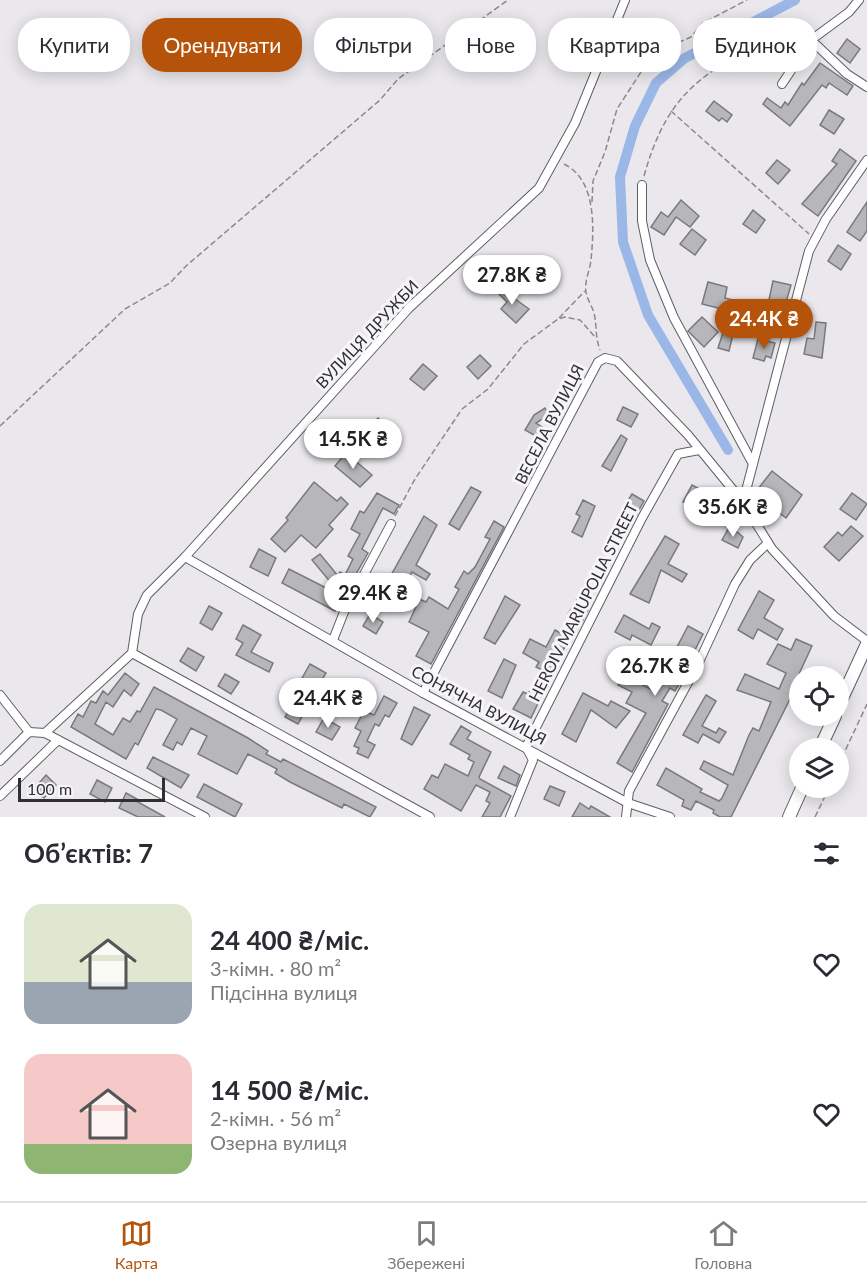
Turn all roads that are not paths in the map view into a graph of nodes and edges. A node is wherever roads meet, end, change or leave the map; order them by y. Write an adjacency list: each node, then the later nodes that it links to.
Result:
1 (625, 0): 15 (street, ВУЛИЦЯ ДРУЖБИ)
2 (859, 0): 3 (street)
3 (817, 36)
4 (817, 45): 7 (street)
5 (790, 72): 6 (street)
6 (782, 84)
7 (867, 87)
8 (867, 160): 11 (street)
9 (642, 185): 11 (street)
10 (699, 450): 12 (street, ВЕСЕЛА ВУЛИЦЯ); 20 (street, ВЕСЕЛА ВУЛИЦЯ); 27 (street, HEROIV MARIUPOLIA STREET)
11 (753, 464): 12 (street)
12 (743, 502): 14 (street, ВЕСЕЛА ВУЛИЦЯ)
13 (391, 524): 16 (street)
14 (767, 544): 17 (street, ВЕСЕЛА ВУЛИЦЯ); 31 (street)
15 (185, 557): 16 (street, СОНЯЧНА ВУЛИЦЯ); 18 (street, ВУЛИЦЯ ДРУЖБИ)
16 (333, 640): 20 (street, СОНЯЧНА ВУЛИЦЯ)
17 (867, 642): 19 (main road)
18 (132, 653): 25 (street); 33 (street)
19 (849, 682)
20 (423, 693): 27 (street, СОНЯЧНА ВУЛИЦЯ)
21 (0, 695): 23 (street)
22 (0, 704): 23 (street)
23 (14, 712): 24 (street)
24 (29, 732): 25 (street); 28 (street)
25 (45, 733): 26 (street)
26 (58, 740): 29 (street); 32 (street)
27 (526, 747): 31 (street, СОНЯЧНА ВУЛИЦЯ); 34 (street, HEROIV MARIUPOLIA STREET)
28 (0, 761)
29 (0, 796)
30 (798, 798): 37 (main road)
31 (628, 803): 35 (street); 36 (street, СОНЯЧНА ВУЛИЦЯ)
32 (205, 817)
33 (430, 817)
34 (510, 817)
35 (626, 817)
36 (670, 817)
37 (789, 817)

